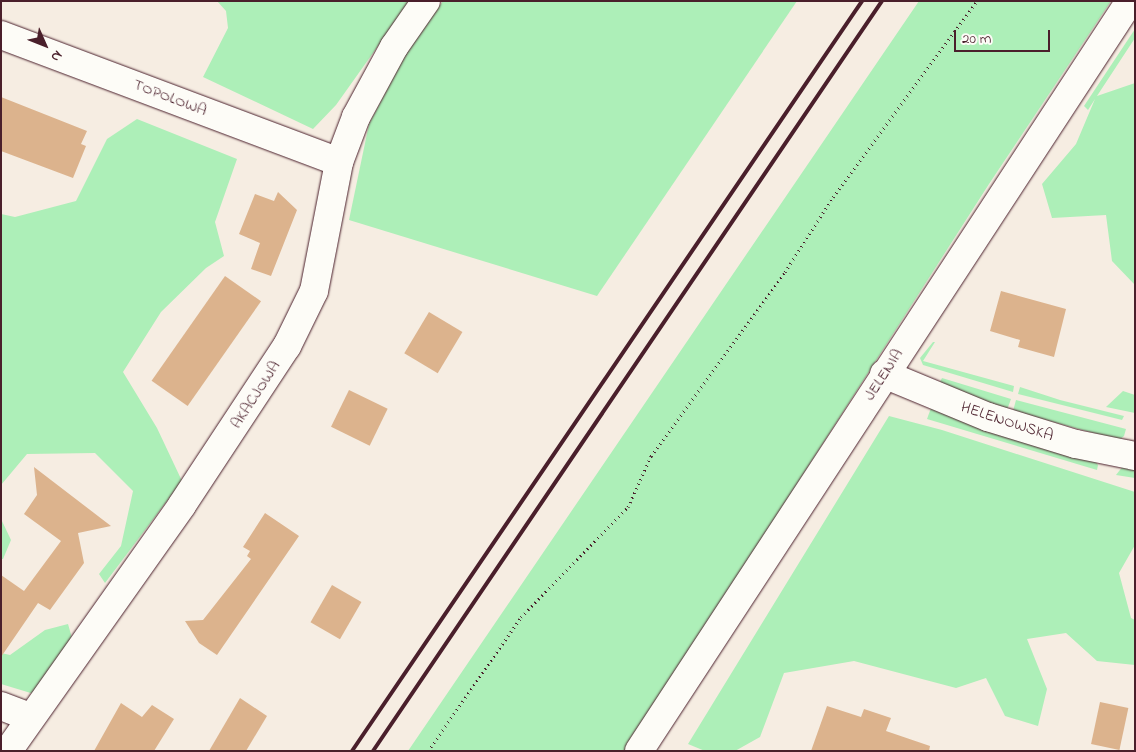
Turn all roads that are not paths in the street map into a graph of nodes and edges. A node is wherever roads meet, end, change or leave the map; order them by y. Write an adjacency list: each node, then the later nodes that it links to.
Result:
1 (426, 1): 4 (street, AKACJOWA)
2 (1130, 1): 5 (street, JELENIA)
3 (1, 35): 4 (street, TOPOLOWA)
4 (339, 162): 8 (street, AKACJOWA)
5 (884, 374): 6 (street, HELENOWSKA); 10 (street, JELENIA)
6 (1135, 456)
7 (1, 706): 8 (street)
8 (30, 717): 9 (street, AKACJOWA)
9 (8, 751)
10 (639, 751)

